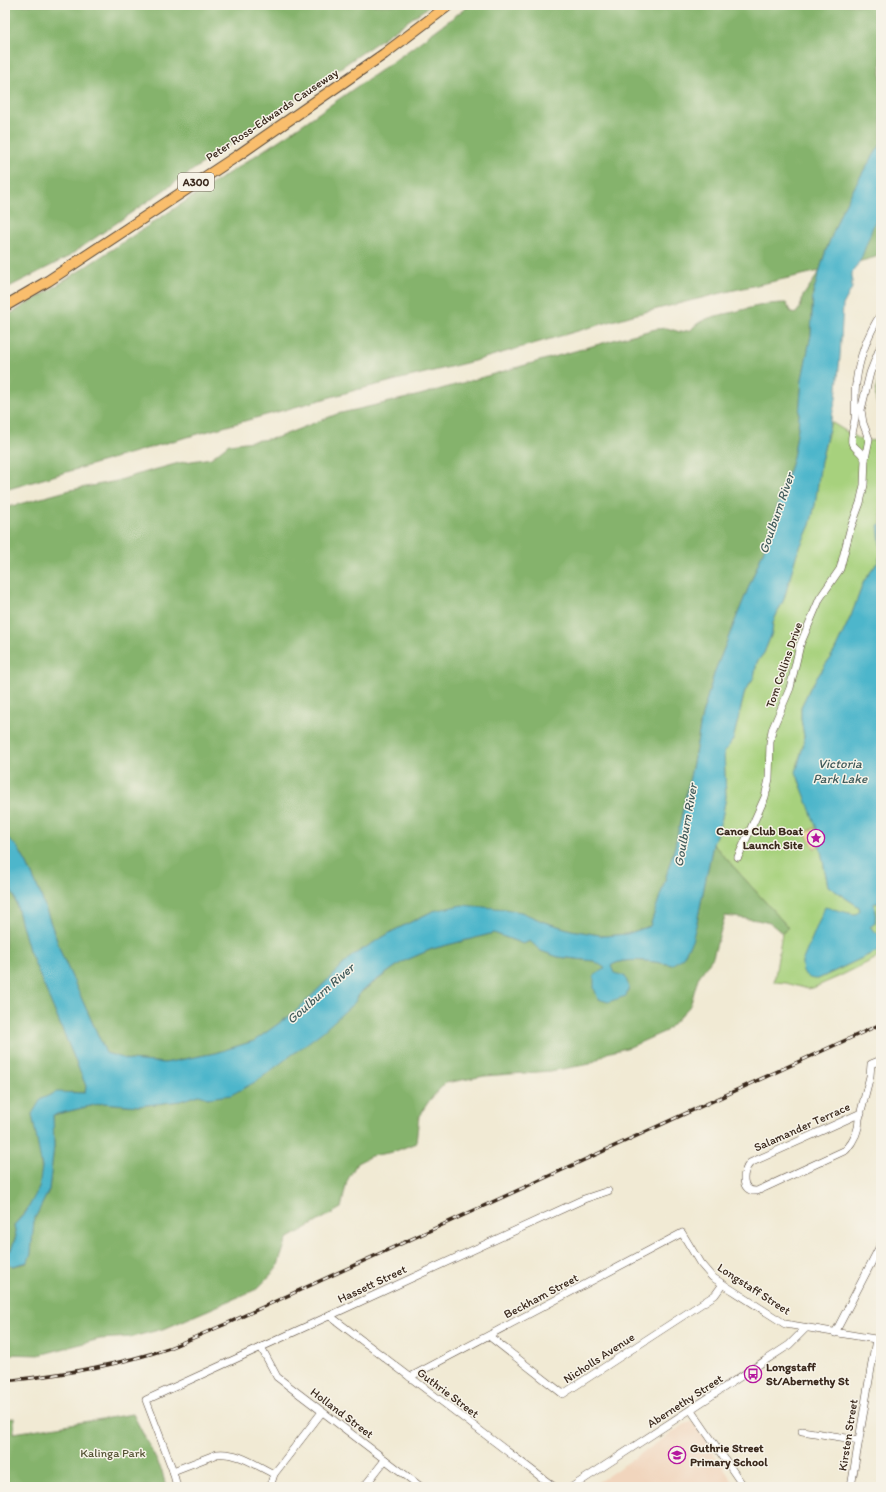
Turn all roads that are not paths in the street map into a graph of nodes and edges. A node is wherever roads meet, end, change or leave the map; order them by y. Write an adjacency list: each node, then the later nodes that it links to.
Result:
1 (449, 5): 2 (highway, Peter Ross-Edwards Causeway / A300)
2 (5, 306)
3 (881, 314): 5 (street)
4 (881, 346): 6 (street)
5 (853, 434): 6 (street); 8 (street)
6 (867, 434): 7 (street)
7 (868, 444): 8 (street); 9 (street, Tom Collins Drive)
8 (858, 449): 9 (street)
9 (865, 459): 10 (street, Tom Collins Drive)
10 (738, 857)
11 (881, 1060): 12 (street)
12 (861, 1113): 12 (street, Salamander Terrace)
13 (608, 1191): 17 (street, Hassett Street)
14 (682, 1233): 16 (street, Longstaff Street); 20 (street, Beckham Street)
15 (881, 1244): 19 (street)
16 (723, 1284): 18 (street, Longstaff Street); 20 (street, Nicholls Avenue)
17 (330, 1316): 22 (street, Hassett Street); 23 (street, Guthrie Street)
18 (806, 1328): 19 (street, Longstaff Street); 24 (street, Abernethy Street)
19 (835, 1333): 21 (street, Longstaff Street)
20 (489, 1336): 23 (street, Beckham Street)
21 (878, 1340): 27 (street, Kirsten Street)
22 (261, 1347): 25 (street, Holland Street); 29 (street, Hassett Street)
23 (410, 1377): 35 (street, Guthrie Street)
24 (692, 1410): 36 (street, Abernethy Street); 37 (street)
25 (322, 1412): 28 (street, Holland Street); 30 (street)
26 (802, 1431): 27 (street)
27 (859, 1440): 38 (street, Kirsten Street)
28 (385, 1460): 33 (street); 34 (street, Holland Street)
29 (173, 1471): 30 (street); 31 (street)
30 (274, 1474): 32 (street)
31 (177, 1487)
32 (270, 1487)
33 (364, 1487)
34 (421, 1487)
35 (554, 1487)
36 (572, 1487)
37 (744, 1487)
38 (851, 1487)

